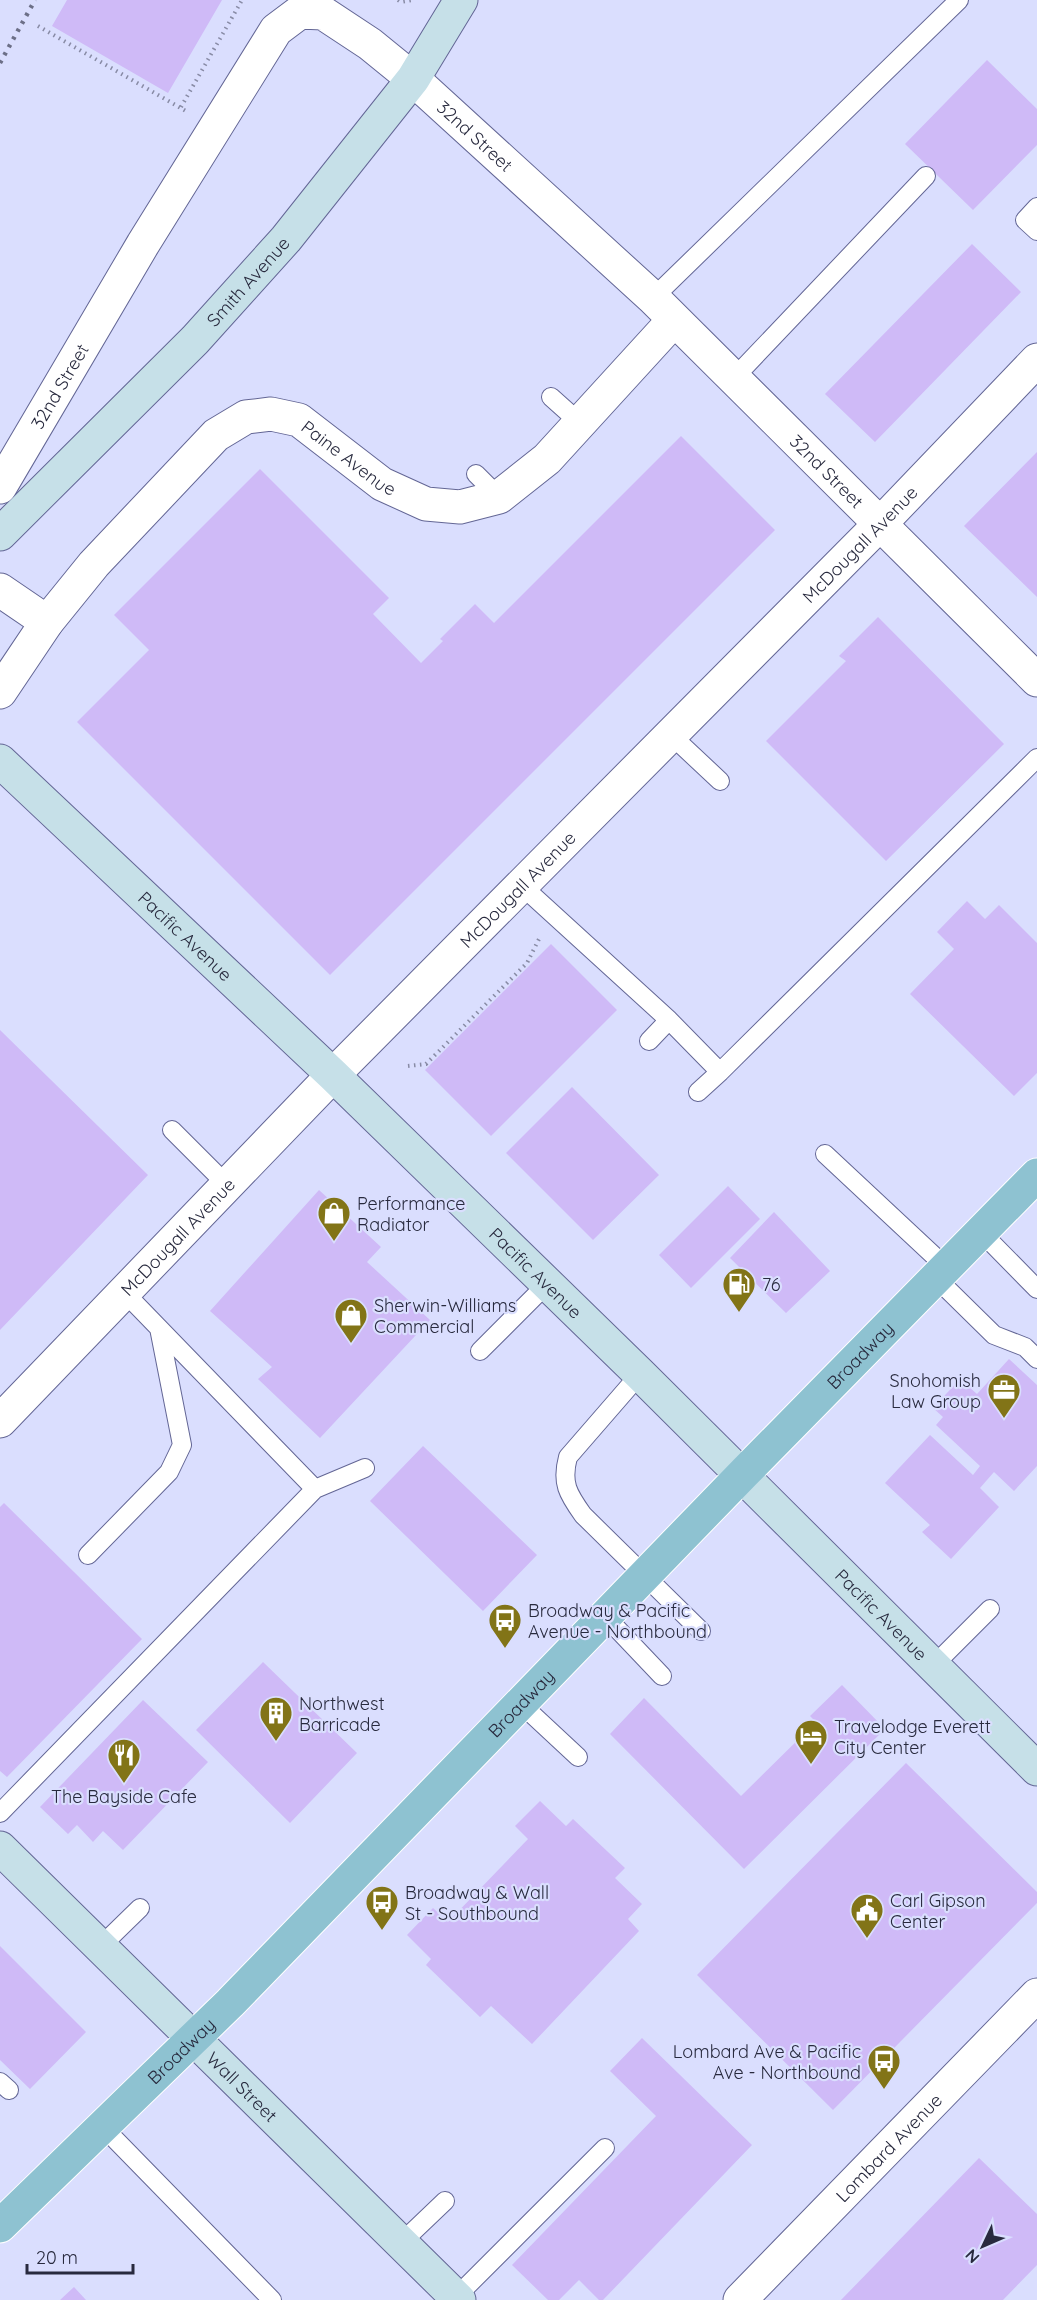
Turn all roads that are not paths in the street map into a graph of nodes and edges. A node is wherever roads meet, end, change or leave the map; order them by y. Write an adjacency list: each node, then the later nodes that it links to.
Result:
1 (460, 0): 3 (street, Smith Avenue)
2 (959, 0): 7 (lane)
3 (413, 79): 7 (street, 32nd Street); 13 (street, 32nd Street); 16 (street, Smith Avenue)
4 (926, 177): 9 (lane)
5 (1037, 207): 6 (lane)
6 (1037, 231)
7 (663, 309): 9 (street, 32nd Street); 11 (street, Paine Avenue)
8 (1037, 360): 15 (street, McDougall Avenue)
9 (734, 379): 15 (street, 32nd Street)
10 (551, 397): 11 (lane)
11 (580, 423): 14 (street, Paine Avenue)
12 (476, 474): 14 (lane)
13 (0, 487)
14 (499, 496): 18 (street, Paine Avenue)
15 (880, 524): 19 (street, 32nd Street); 21 (street, McDougall Avenue)
16 (0, 534)
17 (0, 590): 18 (street)
18 (47, 622): 20 (street, Paine Avenue)
19 (1037, 680)
20 (0, 692)
21 (670, 735): 24 (lane); 25 (street, McDougall Avenue)
22 (1037, 758): 28 (lane)
23 (0, 761): 29 (street, Pacific Avenue)
24 (720, 781)
25 (532, 895): 26 (lane); 29 (street, McDougall Avenue)
26 (669, 1020): 27 (lane); 28 (lane)
27 (649, 1041)
28 (720, 1072): 30 (lane)
29 (333, 1075): 34 (street, McDougall Avenue); 37 (street, Pacific Avenue)
30 (698, 1092)
31 (172, 1130): 34 (lane)
32 (825, 1154): 36 (lane)
33 (1037, 1175): 35 (main road, Broadway)
34 (227, 1185): 39 (street, McDougall Avenue)
35 (981, 1232): 36 (main road, Broadway); 38 (lane)
36 (941, 1273): 42 (lane); 46 (main road, Broadway)
37 (547, 1284): 41 (lane); 43 (street, Pacific Avenue)
38 (1037, 1288)
39 (124, 1292): 40 (lane); 44 (street, McDougall Avenue)
40 (159, 1328): 47 (lane); 48 (lane)
41 (480, 1351)
42 (1037, 1359)
43 (640, 1374): 46 (street, Pacific Avenue); 49 (lane)
44 (0, 1421)
45 (365, 1468): 47 (lane)
46 (742, 1474): 49 (main road, Broadway); 53 (street, Pacific Avenue)
47 (315, 1489): 58 (lane)
48 (88, 1555)
49 (645, 1575): 51 (main road, Broadway); 52 (lane)
50 (990, 1609): 53 (lane)
51 (605, 1616): 54 (lane); 55 (main road, Broadway)
52 (701, 1630)
53 (934, 1665): 57 (street, Pacific Avenue)
54 (662, 1676)
55 (520, 1703): 56 (lane); 63 (main road, Broadway)
56 (578, 1757)
57 (1037, 1769)
58 (0, 1813)
59 (0, 1848): 61 (street, Wall Street)
60 (140, 1908): 61 (lane)
61 (100, 1947): 63 (street, Wall Street)
62 (1037, 1995): 71 (street, Lombard Avenue)
63 (193, 2039): 64 (main road, Broadway); 68 (street, Wall Street)
64 (103, 2127): 67 (main road, Broadway); 70 (lane)
65 (605, 2148): 69 (lane)
66 (445, 2201): 68 (lane)
67 (0, 2226)
68 (401, 2243): 69 (street, Wall Street)
69 (458, 2299)
70 (272, 2300)
71 (740, 2300)

